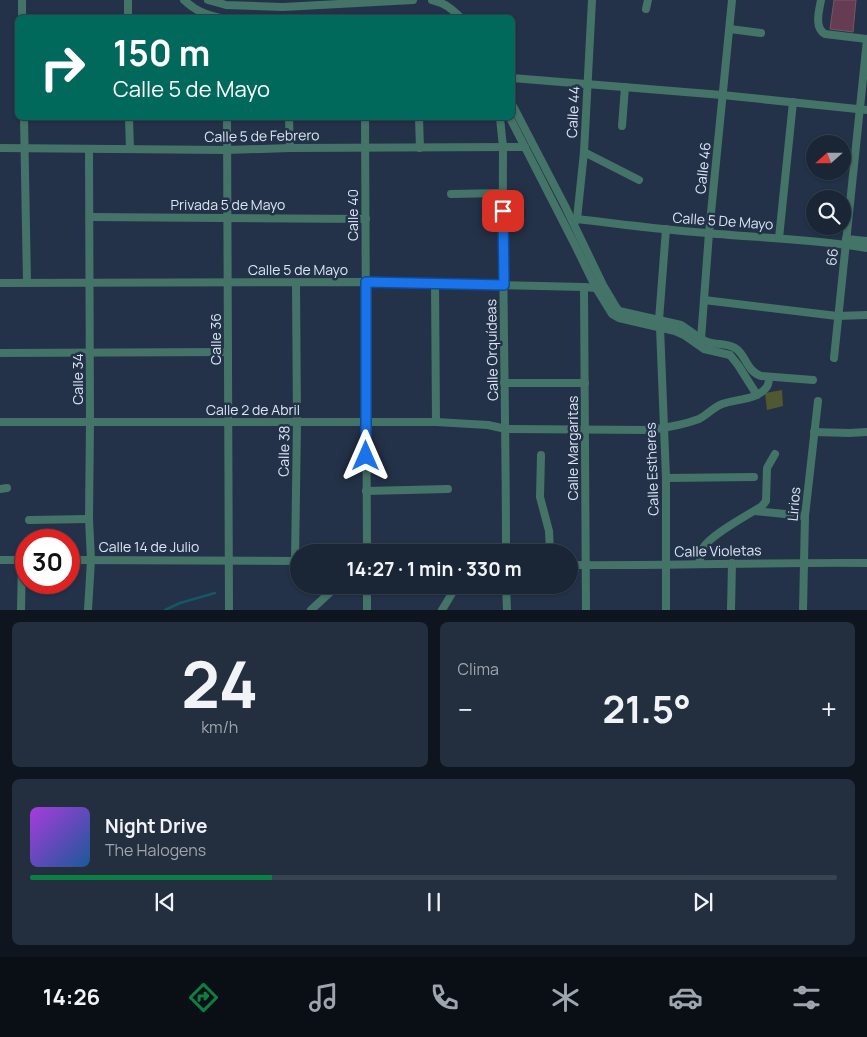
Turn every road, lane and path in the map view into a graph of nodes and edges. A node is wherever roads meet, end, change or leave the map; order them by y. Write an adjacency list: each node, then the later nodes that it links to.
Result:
1 (22, 0): 15 (street)
2 (128, 0): 16 (street)
3 (184, 0): 17 (street)
4 (208, 0): 12 (street)
5 (413, 0): 13 (street)
6 (432, 0): 11 (street)
7 (592, 0): 23 (street, Calle 44)
8 (648, 0): 14 (street)
9 (732, 0): 19 (street, Calle 46)
10 (820, 0): 21 (street)
11 (447, 2): 18 (street)
12 (226, 3): 13 (street)
13 (318, 3)
14 (646, 9)
15 (22, 15)
16 (128, 15)
17 (208, 15)
18 (459, 15)
19 (730, 29): 20 (street); 25 (street, Calle 46)
20 (761, 32)
21 (867, 39): 27 (street, 66)
22 (515, 78): 23 (street)
23 (587, 84): 24 (street); 48 (street, Calle 44)
24 (625, 87): 25 (street); 37 (street)
25 (722, 95): 26 (street); 57 (street, Calle 46)
26 (793, 102): 27 (street); 58 (street)
27 (863, 110): 60 (street, 66)
28 (24, 120): 39 (street)
29 (129, 120): 46 (street)
30 (226, 120): 47 (street, Calle 36)
31 (289, 120): 40 (street)
32 (365, 120): 41 (street, Calle 40)
33 (419, 120): 42 (street)
34 (500, 120): 43 (street, Calle Orquídeas)
35 (513, 120): 44 (street)
36 (514, 120): 55 (street)
37 (622, 126)
38 (0, 148): 39 (street, Calle 5 de Febrero)
39 (25, 148): 45 (street, Calle 5 de Febrero); 65 (street)
40 (290, 148): 41 (street, Calle 5 de Febrero); 47 (street, Calle 5 de Febrero)
41 (365, 148): 42 (street, Calle 5 de Febrero); 54 (street, Calle 40)
42 (420, 148): 43 (street, Calle 5 de Febrero)
43 (503, 148): 44 (street, Calle 5 de Febrero); 50 (street, Calle Orquídeas)
44 (525, 148): 71 (street)
45 (89, 149): 46 (street, Calle 5 de Febrero); 52 (street, Calle 34)
46 (130, 149): 47 (street, Calle 5 de Febrero)
47 (227, 150): 53 (street, Calle 36)
48 (584, 152): 49 (street); 55 (street, Calle 44)
49 (639, 180)
50 (503, 193): 51 (street); 69 (street, Calle Orquídeas)
51 (451, 194)
52 (90, 217): 53 (street, Privada 5 de Mayo); 66 (street, Calle 34)
53 (227, 218): 54 (street, Privada 5 de Mayo); 67 (street, Calle 36)
54 (366, 219): 63 (street, Calle 40)
55 (575, 222): 56 (street, Calle 5 De Mayo); 71 (street)
56 (666, 230): 57 (street, Calle 5 De Mayo); 75 (street, Calle Estheres)
57 (709, 233): 58 (street, Calle 5 De Mayo); 72 (street, Calle 46)
58 (779, 238): 60 (street, Calle 5 De Mayo)
59 (867, 241): 60 (street)
60 (846, 242): 61 (street, Calle 5 De Mayo); 74 (street, 66)
61 (867, 248)
62 (296, 282): 63 (street, Calle 5 de Mayo); 67 (street, Calle 5 de Mayo); 90 (street, Calle 38)
63 (366, 282): 68 (street, Calle 5 de Mayo); 91 (street, Calle 40)
64 (0, 283): 65 (street, Calle 5 de Mayo)
65 (27, 283): 66 (street, Calle 5 de Mayo)
66 (90, 283): 67 (street, Calle 5 de Mayo); 78 (street, Calle 34)
67 (228, 283): 77 (street, Calle 36)
68 (435, 283): 69 (street, Calle 5 de Mayo); 92 (street)
69 (504, 285): 70 (street, Calle 5 de Mayo); 83 (street, Calle Orquídeas)
70 (584, 287): 71 (street, Calle 5 de Mayo); 84 (street, Calle Margaritas)
71 (599, 287): 75 (street)
72 (704, 300): 74 (street); 76 (street, Calle 46)
73 (867, 315): 74 (street)
74 (837, 316): 80 (street, 66)
75 (659, 323): 76 (street); 85 (street); 93 (street, Calle Estheres)
76 (701, 338): 81 (street)
77 (228, 352): 78 (street); 89 (street, Calle 36)
78 (90, 353): 79 (street); 88 (street, Calle 34)
79 (0, 354)
80 (834, 358)
81 (769, 377): 82 (street); 85 (street)
82 (813, 380)
83 (504, 383): 84 (street); 94 (street, Calle Orquídeas)
84 (585, 383): 95 (street, Calle Margaritas)
85 (757, 395): 93 (street)
86 (818, 401): 96 (street, Lirios)
87 (0, 422): 88 (street, Calle 2 de Abril)
88 (90, 422): 89 (street, Calle 2 de Abril); 106 (street, Calle 34)
89 (229, 422): 90 (street, Calle 2 de Abril); 116 (street, Calle 36)
90 (297, 422): 91 (street, Calle 2 de Abril); 108 (street, Calle 38)
91 (365, 422): 92 (street, Calle 2 de Abril); 103 (street, Calle 40)
92 (436, 422): 94 (street, Calle 2 de Abril)
93 (663, 428): 95 (street); 101 (street, Calle Estheres)
94 (506, 429): 95 (street); 110 (street, Calle Orquídeas)
95 (585, 430): 124 (street, Calle Margaritas)
96 (814, 432): 97 (street); 105 (street, Lirios)
97 (867, 432)
98 (775, 454): 104 (street)
99 (541, 455): 111 (street)
100 (754, 477): 101 (street)
101 (666, 478): 122 (street, Calle Estheres)
102 (448, 489): 103 (street)
103 (366, 491): 109 (street, Calle 40)
104 (754, 511): 105 (street); 121 (street)
105 (805, 516): 118 (street, Lirios)
106 (89, 519): 107 (street); 115 (street, Calle 34)
107 (29, 520)
108 (297, 544)
109 (367, 544)
110 (506, 544)
111 (550, 544)
112 (0, 560): 113 (street)
113 (15, 560)
114 (80, 560): 115 (street, Calle 14 de Julio)
115 (90, 560): 116 (street, Calle 14 de Julio); 131 (street, Calle 34)
116 (230, 560): 117 (street); 132 (street, Calle 36)
117 (290, 561)
118 (803, 562): 119 (street, Calle Violetas); 120 (street, Calle Violetas); 140 (street, Lirios)
119 (732, 563): 121 (street, Calle Violetas); 139 (street)
120 (867, 563)
121 (700, 564): 122 (street, Calle Violetas)
122 (666, 565): 124 (street, Calle Violetas); 138 (street, Calle Estheres)
123 (578, 566): 124 (street, Calle Violetas)
124 (586, 566): 137 (street, Calle Margaritas)
125 (22, 594): 130 (street)
126 (328, 594): 133 (street)
127 (367, 594): 134 (street)
128 (452, 594): 135 (street)
129 (506, 594): 136 (street)
130 (21, 610)
131 (88, 610)
132 (229, 610)
133 (311, 610)
134 (367, 610)
135 (442, 610)
136 (506, 610)
137 (586, 610)
138 (666, 610)
139 (731, 610)
140 (803, 610)

